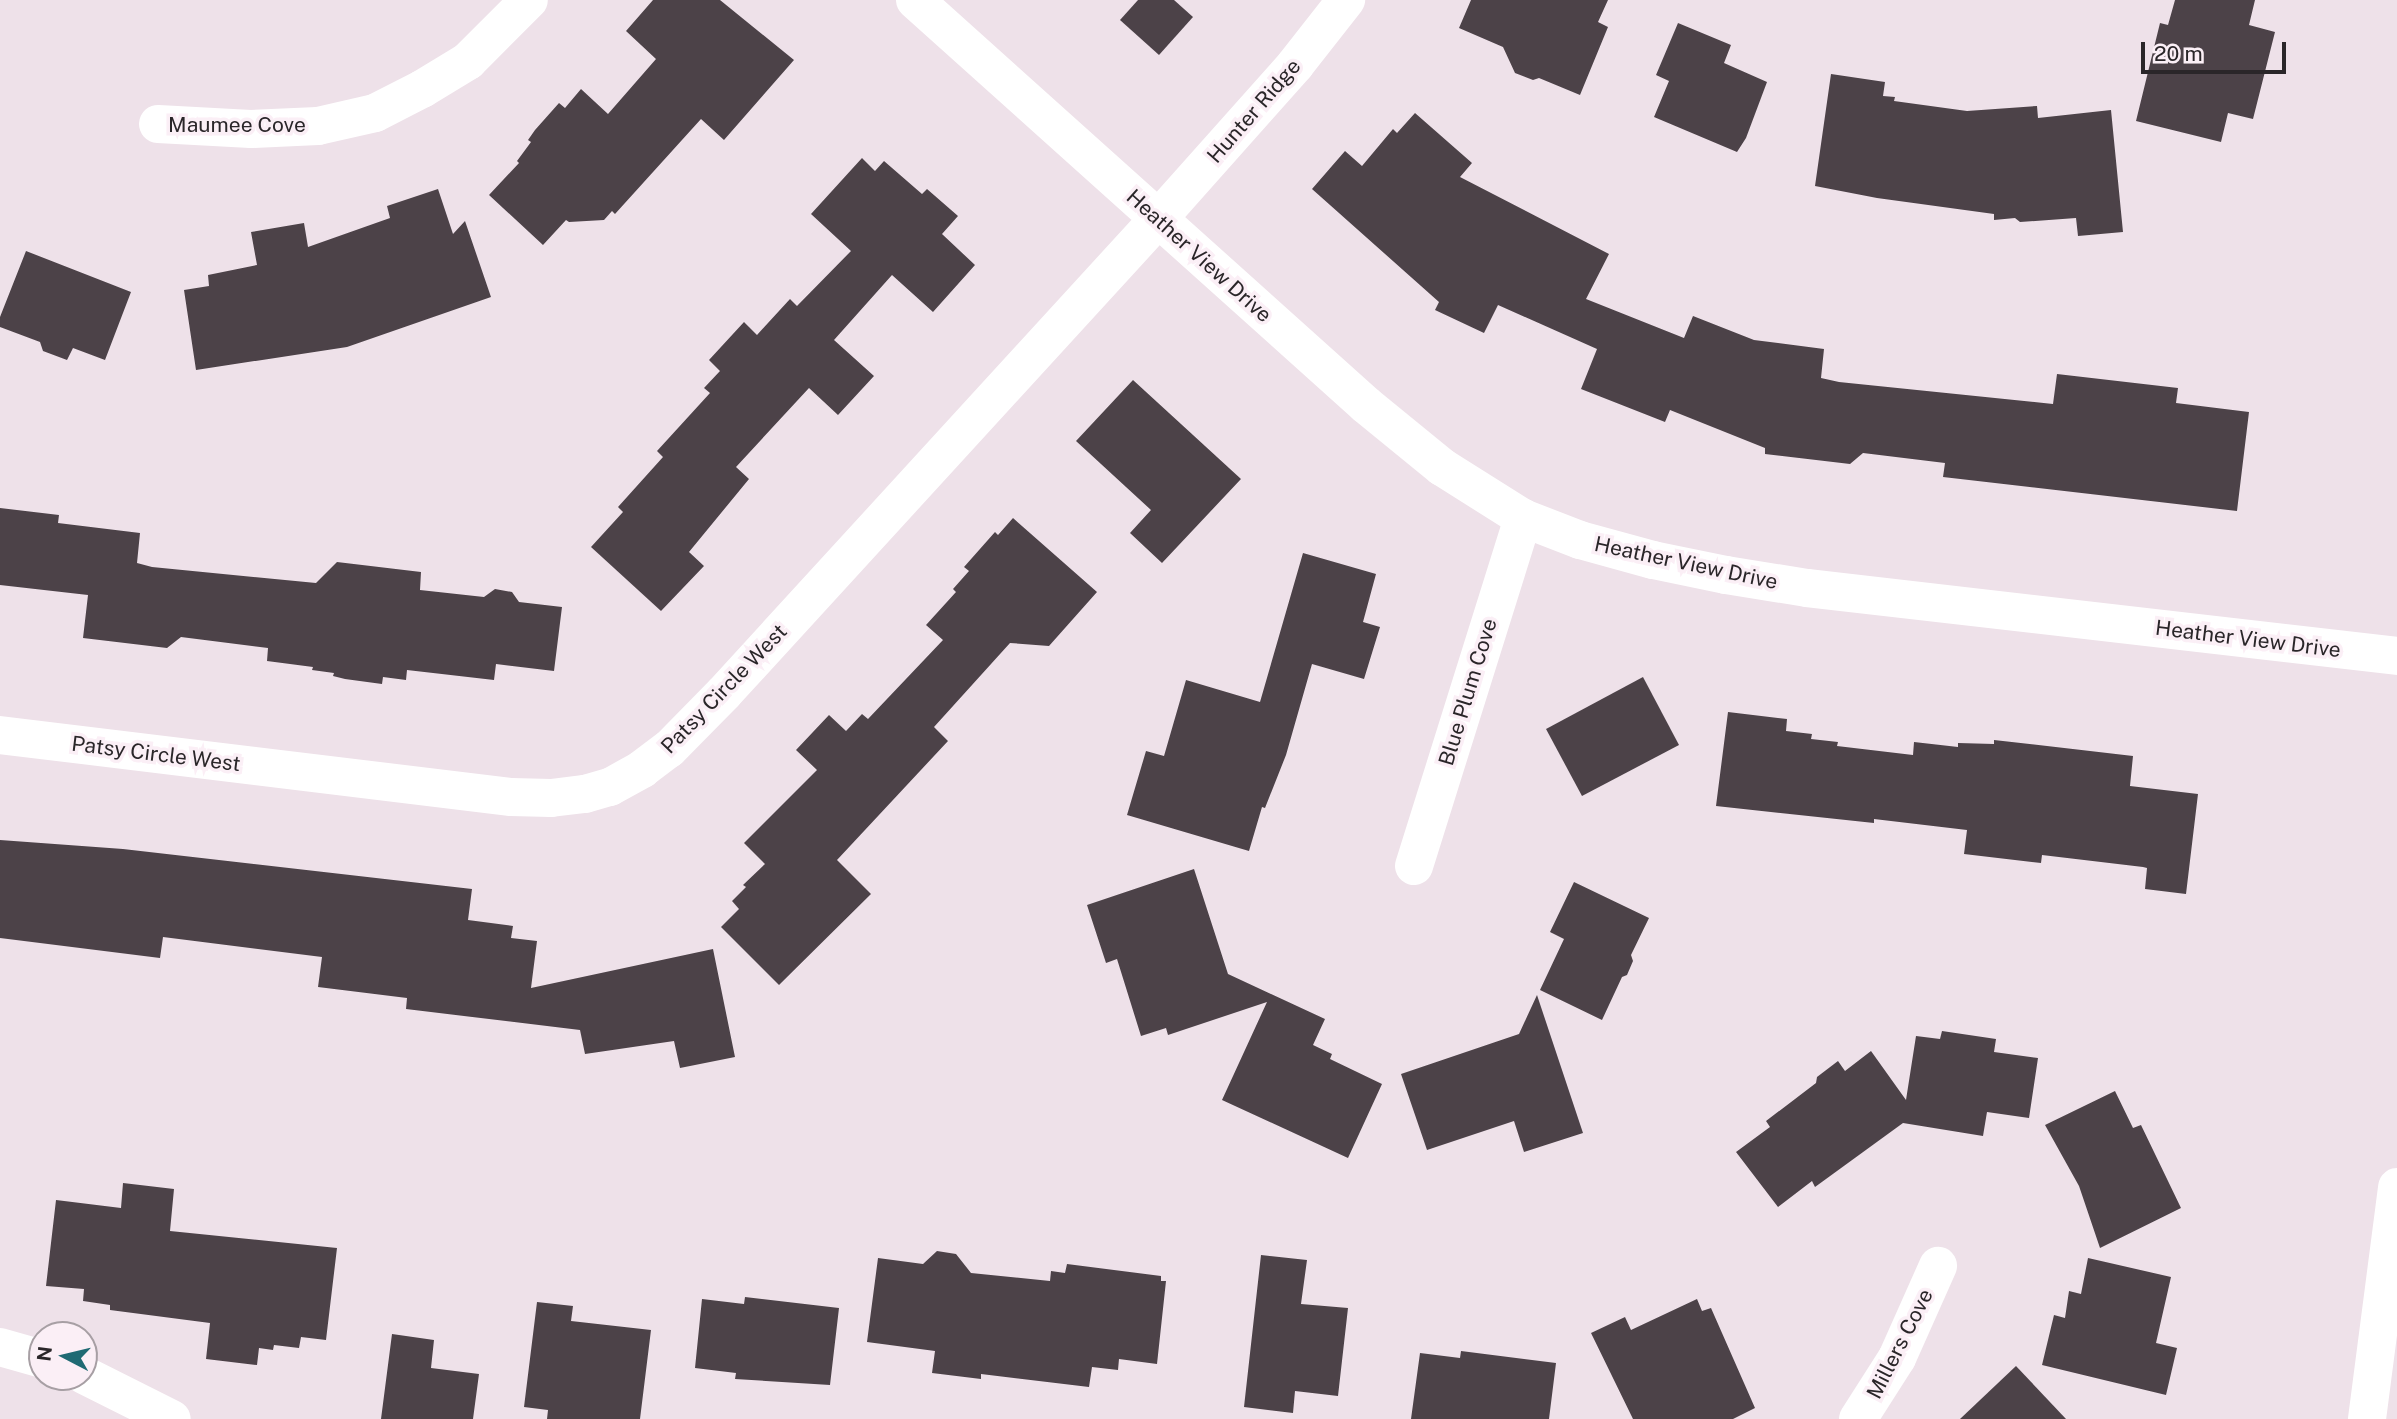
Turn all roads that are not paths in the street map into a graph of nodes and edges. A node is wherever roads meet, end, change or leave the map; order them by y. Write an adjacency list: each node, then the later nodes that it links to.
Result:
1 (528, 0): 4 (street, Maumee Cove)
2 (915, 0): 5 (street, Heather View Drive)
3 (1346, 0): 5 (street, Hunter Ridge)
4 (158, 124)
5 (1158, 219): 6 (street, Heather View Drive); 8 (street, Patsy Circle West)
6 (1523, 518): 7 (street, Heather View Drive); 9 (street, Blue Plum Cove)
7 (2397, 656)
8 (0, 735)
9 (1414, 866)
10 (2397, 1187): 17 (street)
11 (1938, 1266): 16 (street, Millers Cove)
12 (0, 1347): 13 (street)
13 (28, 1355)
14 (98, 1382): 15 (street)
15 (173, 1419)
16 (1858, 1419)
17 (2367, 1419)

